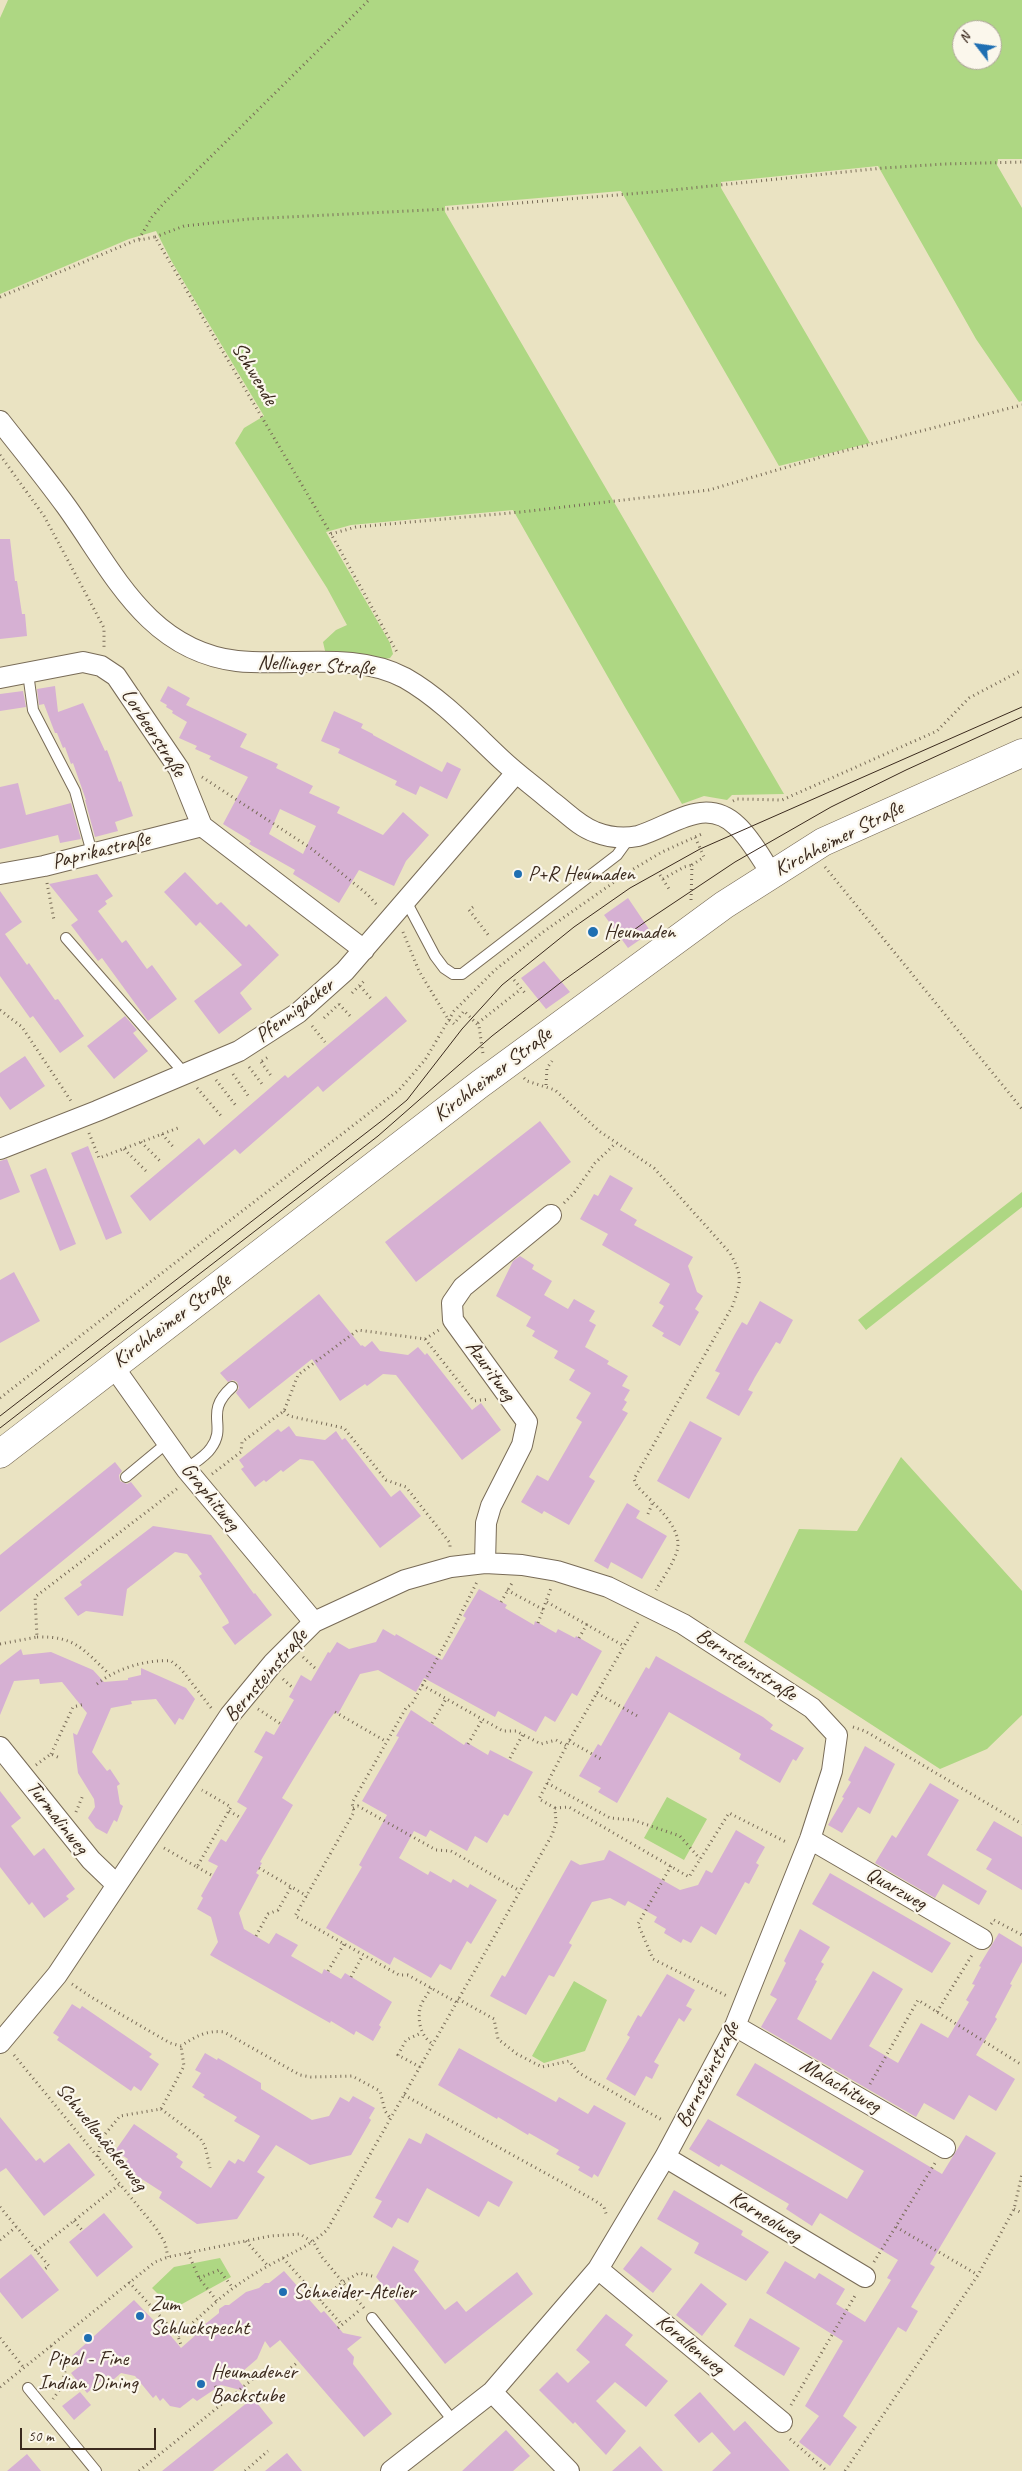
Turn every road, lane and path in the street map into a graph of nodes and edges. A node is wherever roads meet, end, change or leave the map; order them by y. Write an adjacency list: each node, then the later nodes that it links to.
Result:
1 (369, 0): 4 (path)
2 (1022, 162): 3 (path)
3 (155, 237): 4 (path); 9 (path, Schwende)
4 (139, 239): 5 (path)
5 (0, 297)
6 (1022, 405): 9 (path)
7 (0, 421): 13 (street, Nellinger Straße)
8 (0, 455): 10 (path)
9 (331, 534): 13 (path, Schwende)
10 (101, 666): 12 (street); 16 (street, Lorbeerstraße)
11 (1022, 670): 18 (path)
12 (28, 673): 14 (street); 22 (lane)
13 (398, 674): 17 (street, Nellinger Straße)
14 (0, 678)
15 (1022, 753): 28 (main road, Kirchheimer Straße)
16 (179, 768): 19 (street, Lorbeerstraße); 37 (path)
17 (516, 773): 20 (street, Nellinger Straße); 33 (street, Pfennigäcker)
18 (722, 815): 20 (street, Nellinger Straße); 21 (path); 28 (street)
19 (202, 826): 22 (street, Paprikastraße); 40 (street)
20 (630, 837): 39 (lane)
21 (695, 837): 25 (path); 41 (path)
22 (92, 853): 24 (street, Paprikastraße)
23 (832, 865): 26 (path)
24 (44, 866): 29 (street, Paprikastraße); 36 (path)
25 (692, 866): 31 (path); 34 (path)
26 (826, 868): 27 (path); 63 (path)
27 (820, 872)
28 (771, 873): 55 (main road, Kirchheimer Straße)
29 (0, 874)
30 (660, 875): 31 (path)
31 (663, 879): 32 (path)
32 (669, 889)
33 (406, 901): 37 (street, Pfennigäcker); 39 (lane)
34 (688, 902)
35 (473, 907): 39 (path)
36 (54, 920)
37 (390, 920): 40 (street, Pfennigäcker); 50 (path)
38 (66, 938): 58 (lane)
39 (497, 946): 41 (path)
40 (364, 950): 56 (street, Pfennigäcker)
41 (508, 960): 50 (path)
42 (514, 980): 44 (path)
43 (360, 986): 46 (path)
44 (520, 989): 45 (path); 51 (path)
45 (524, 994)
46 (374, 1001)
47 (339, 1004): 49 (path)
48 (0, 1010): 64 (path)
49 (352, 1018)
50 (448, 1019): 51 (path); 81 (path)
51 (478, 1023): 55 (path)
52 (312, 1026): 53 (path)
53 (325, 1042)
54 (555, 1057): 60 (path)
55 (499, 1060): 60 (path); 78 (main road, Kirchheimer Straße)
56 (214, 1062): 58 (street, Pfennigäcker); 61 (path); 62 (path)
57 (249, 1068): 59 (path)
58 (185, 1074): 64 (street, Pfennigäcker); 65 (path)
59 (272, 1077)
60 (546, 1086): 69 (path)
61 (249, 1097)
62 (236, 1107)
63 (1022, 1109)
64 (82, 1117): 70 (street, Pfennigäcker); 71 (path)
65 (223, 1118)
66 (178, 1128): 67 (path)
67 (162, 1134): 68 (path); 72 (path)
68 (142, 1142): 71 (path); 73 (path)
69 (616, 1143): 75 (path); 87 (path)
70 (0, 1149)
71 (124, 1149): 74 (path)
72 (175, 1149)
73 (161, 1162)
74 (147, 1172)
75 (551, 1215): 76 (street, Azuritweg)
76 (453, 1320): 77 (path); 80 (street, Azuritweg)
77 (425, 1339): 80 (path); 82 (path)
78 (113, 1366): 83 (street, Graphitweg); 84 (main road, Kirchheimer Straße)
79 (232, 1387): 86 (lane)
80 (503, 1389): 89 (street, Azuritweg)
81 (0, 1398)
82 (284, 1411): 86 (path); 90 (path)
83 (167, 1443): 85 (lane); 86 (street, Graphitweg)
84 (0, 1454)
85 (126, 1476)
86 (193, 1476): 96 (street, Graphitweg); 99 (path)
87 (652, 1503): 88 (path); 88 (path)
88 (656, 1508): 94 (path)
89 (485, 1564): 90 (street, Bernsteinstraße); 91 (street, Bernsteinstraße); 105 (path)
90 (451, 1567): 96 (street, Bernsteinstraße)
91 (557, 1571): 93 (path); 94 (street, Bernsteinstraße)
92 (507, 1590): 95 (path)
93 (547, 1602): 95 (path); 98 (path)
94 (648, 1605): 102 (path); 117 (street, Bernsteinstraße)
95 (544, 1610): 97 (path)
96 (314, 1622): 107 (street, Bernsteinstraße)
97 (538, 1623)
98 (587, 1624): 100 (path); 102 (path)
99 (36, 1637): 101 (path); 103 (path)
100 (579, 1638)
101 (0, 1644)
102 (624, 1646): 106 (path)
103 (109, 1674): 104 (path); 113 (path)
104 (97, 1684)
105 (422, 1685): 108 (path); 119 (path)
106 (597, 1693): 111 (path); 118 (path)
107 (245, 1696): 113 (street, Bernsteinstraße); 115 (path)
108 (446, 1699): 112 (path); 114 (path)
109 (85, 1704): 123 (path)
110 (335, 1712): 119 (path)
111 (639, 1717)
112 (482, 1720): 116 (path); 120 (path)
113 (225, 1721): 128 (street, Bernsteinstraße)
114 (432, 1723)
115 (281, 1724)
116 (523, 1734): 121 (path); 125 (path)
117 (837, 1735): 136 (path); 140 (street, Bernsteinstraße)
118 (569, 1741): 121 (path); 126 (path)
119 (386, 1742): 130 (path)
120 (468, 1744)
121 (567, 1746): 129 (path)
122 (0, 1747): 127 (street, Turmalinweg)
123 (52, 1754): 124 (path); 127 (path)
124 (60, 1758)
125 (510, 1758)
126 (600, 1759)
127 (24, 1777): 146 (street, Turmalinweg)
128 (186, 1780): 133 (path); 137 (street, Bernsteinstraße)
129 (547, 1783): 131 (path); 132 (path)
130 (353, 1808): 148 (path); 149 (path)
131 (555, 1808): 134 (path); 148 (path)
132 (590, 1808): 134 (path); 141 (path)
133 (229, 1811): 135 (path); 138 (path)
134 (585, 1816): 142 (path)
135 (241, 1818)
136 (1022, 1824)
137 (149, 1838): 143 (path); 146 (street, Bernsteinstraße)
138 (212, 1842): 139 (path); 143 (path)
139 (217, 1845)
140 (807, 1846): 141 (path); 151 (street, Quarzweg); 159 (street, Bernsteinstraße)
141 (700, 1859): 142 (path)
142 (671, 1866): 159 (path)
143 (197, 1867): 145 (path)
144 (259, 1868): 147 (path)
145 (212, 1876)
146 (117, 1885): 155 (street, Bernsteinstraße)
147 (291, 1887): 149 (path); 150 (path)
148 (520, 1891): 158 (path)
149 (307, 1896): 152 (path)
150 (256, 1936)
151 (982, 1939)
152 (344, 1944): 153 (path); 154 (path)
153 (363, 1956): 156 (path); 157 (path)
154 (328, 1971)
155 (57, 1975): 162 (street, Bernsteinstraße); 164 (path)
156 (351, 1976)
157 (431, 1988): 158 (path); 161 (path)
158 (457, 2000): 163 (path); 171 (path)
159 (743, 2004): 160 (street, Bernsteinstraße)
160 (735, 2026): 168 (street, Malachitweg); 171 (street, Bernsteinstraße)
161 (422, 2032): 163 (path); 166 (path)
162 (1, 2043): 173 (path, Schwellenäckerweg)
163 (432, 2044): 166 (path)
164 (181, 2046): 169 (path); 170 (path)
165 (1022, 2065): 168 (path)
166 (420, 2067): 167 (path)
167 (404, 2095): 170 (path); 184 (path)
168 (862, 2098): 172 (street, Malachitweg)
169 (161, 2109): 173 (path); 175 (path)
170 (391, 2119): 188 (path)
171 (679, 2130): 174 (street, Bernsteinstraße)
172 (945, 2148): 183 (path)
173 (98, 2157): 177 (path, Schwellenäckerweg)
174 (665, 2157): 184 (street, Bernsteinstraße); 198 (street, Karneolweg)
175 (210, 2168)
176 (1022, 2174): 179 (path)
177 (120, 2184): 181 (path); 191 (path, Schwellenäckerweg)
178 (0, 2207): 182 (path)
179 (1014, 2209): 180 (path); 196 (path)
180 (1022, 2213)
181 (74, 2221): 185 (path); 189 (path)
182 (16, 2227): 186 (path); 189 (path)
183 (896, 2227): 196 (path); 198 (path)
184 (622, 2229): 194 (street, Bernsteinstraße)
185 (83, 2231)
186 (0, 2240)
187 (246, 2241): 188 (path); 190 (path); 193 (path)
188 (314, 2243): 192 (path); 201 (path)
189 (36, 2252): 195 (path)
190 (188, 2253): 191 (path); 199 (path)
191 (168, 2257): 200 (path)
192 (283, 2258): 193 (path); 203 (path)
193 (268, 2266): 202 (path)
194 (598, 2269): 216 (street, Bernsteinstraße); 220 (street, Korallenweg)
195 (43, 2270)
196 (978, 2274): 228 (path)
197 (376, 2277): 201 (path)
198 (866, 2277): 220 (path)
199 (199, 2278): 202 (path); 204 (path)
200 (129, 2282): 207 (path); 210 (path)
201 (342, 2282): 203 (path); 205 (path)
202 (232, 2288): 204 (path)
203 (320, 2300): 205 (path)
204 (217, 2301): 207 (path)
205 (363, 2307): 206 (path)
206 (372, 2318): 219 (lane)
207 (178, 2336): 209 (path)
208 (0, 2338): 212 (path)
209 (181, 2345)
210 (51, 2346): 212 (path); 218 (path)
211 (298, 2362): 217 (path)
212 (24, 2368): 214 (path)
213 (215, 2386): 217 (path)
214 (0, 2387)
215 (28, 2388): 218 (lane)
216 (492, 2392): 219 (street, Bernsteinstraße); 226 (street)
217 (224, 2400): 223 (path)
218 (46, 2410): 222 (lane)
219 (454, 2422): 225 (street, Bernsteinstraße)
220 (782, 2422): 227 (path)
221 (268, 2451): 224 (path)
222 (96, 2471)
223 (139, 2471)
224 (245, 2471)
225 (391, 2471)
226 (569, 2471)
227 (827, 2471)
228 (845, 2471)

